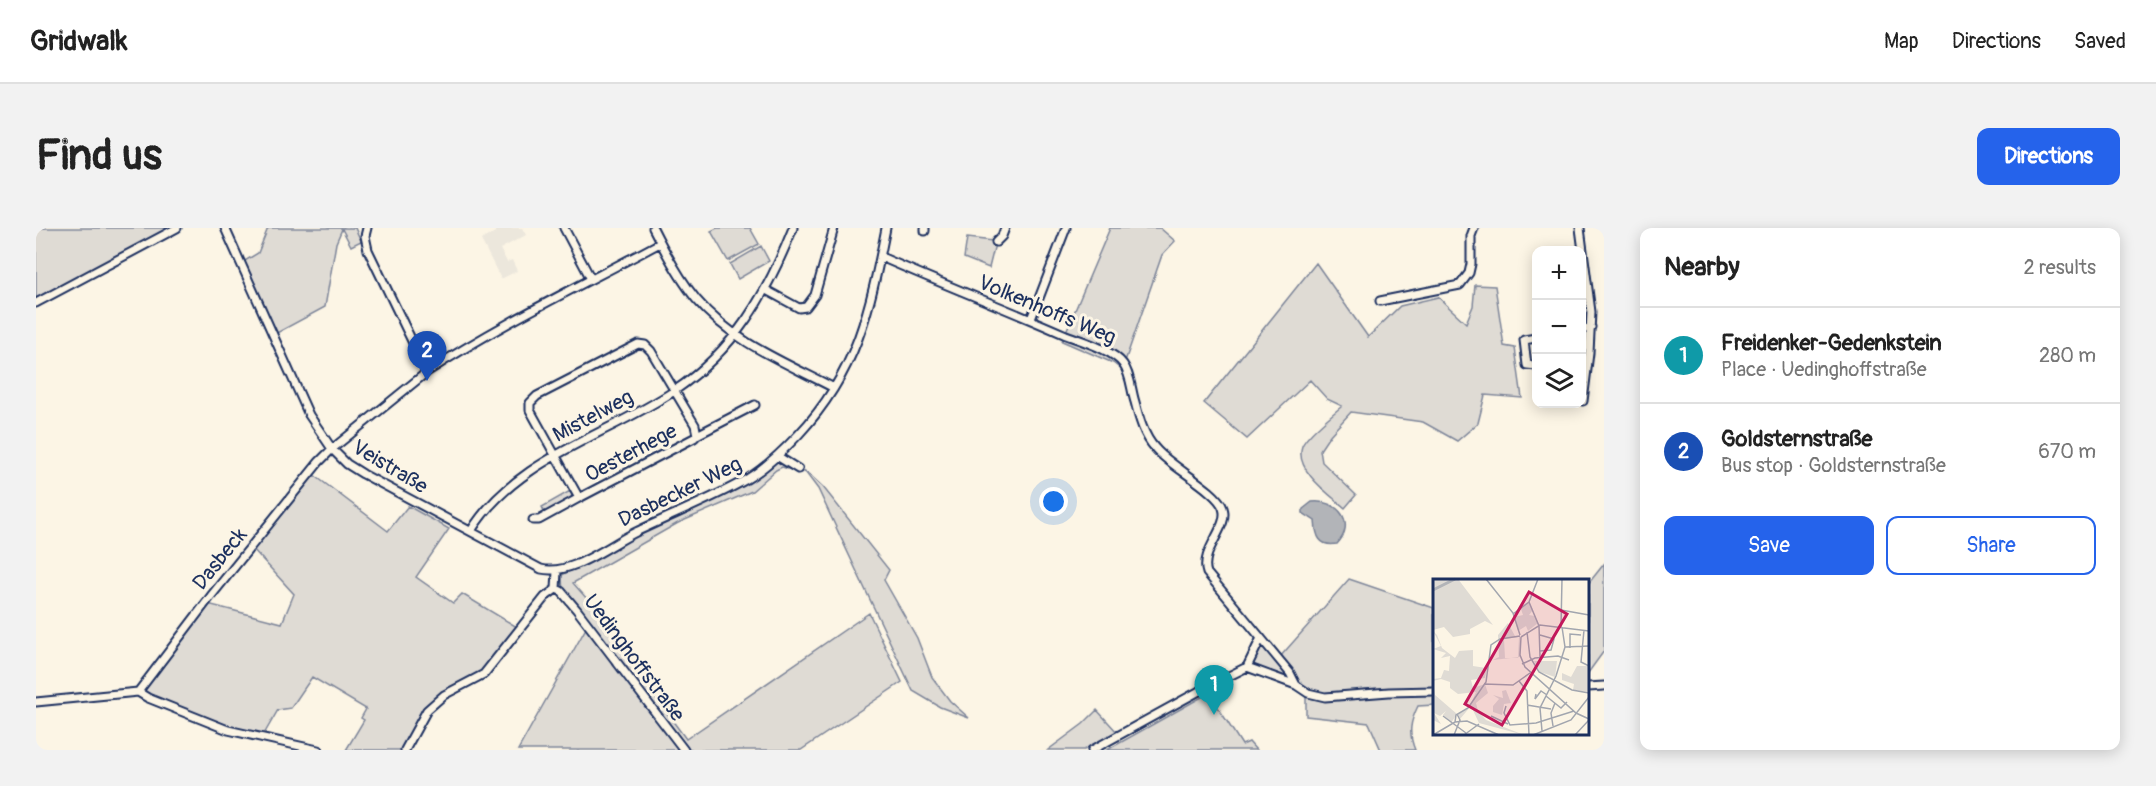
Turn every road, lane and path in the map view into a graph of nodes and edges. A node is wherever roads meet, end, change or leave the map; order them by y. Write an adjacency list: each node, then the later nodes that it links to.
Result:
1 (177, 228): 19 (street)
2 (225, 228): 32 (street, Veistraße)
3 (367, 228): 27 (street)
4 (564, 228): 16 (street)
5 (653, 228): 14 (street)
6 (793, 228): 17 (street, Mistelweg)
7 (834, 228): 17 (street)
8 (886, 228): 15 (street, Dasbecker Weg)
9 (1005, 228): 13 (street)
10 (1066, 228): 20 (street)
11 (1474, 228): 18 (street)
12 (1580, 228): 21 (street)
13 (996, 242)
14 (660, 243): 16 (street, Dasbeck); 23 (street)
15 (881, 257): 20 (street, Volkenhoffs Weg); 28 (street, Dasbecker Weg)
16 (591, 279): 27 (street, Dasbeck)
17 (766, 290): 23 (street, Mistelweg)
18 (1380, 301)
19 (36, 303)
20 (1031, 319): 41 (street, Volkenhoffs Weg)
21 (1591, 327): 22 (street); 25 (street)
22 (1586, 328)
23 (735, 334): 28 (street); 29 (street, Mistelweg)
24 (1532, 339): 26 (street)
25 (1586, 355)
26 (1532, 366)
27 (427, 372): 32 (street, Dasbeck)
28 (834, 388): 34 (street, Dasbecker Weg)
29 (675, 390): 31 (street, Oesterhege); 33 (street, Mistelweg); 33 (street, Oesterhege)
30 (755, 405): 31 (street, Oesterhege)
31 (697, 435): 36 (street, Oesterhege)
32 (332, 449): 38 (street, Veistraße); 45 (street, Dasbeck)
33 (555, 456): 36 (street, Oesterhege); 38 (street, Mistelweg)
34 (777, 456): 35 (street); 39 (street, Dasbecker Weg)
35 (798, 469)
36 (579, 498): 37 (street, Oesterhege)
37 (533, 520)
38 (471, 531): 39 (street, Veistraße)
39 (556, 571): 40 (street)
40 (556, 589): 48 (street); 49 (street, Uedinghoffstraße)
41 (1261, 639): 42 (street); 43 (street)
42 (1247, 667): 43 (street); 50 (street)
43 (1296, 685): 44 (street)
44 (1433, 691)
45 (138, 692): 46 (street); 47 (street)
46 (36, 702)
47 (318, 750)
48 (405, 750)
49 (684, 750)
50 (1092, 750)

